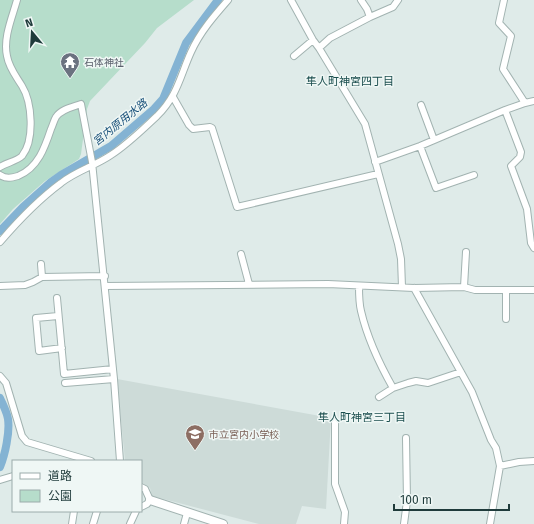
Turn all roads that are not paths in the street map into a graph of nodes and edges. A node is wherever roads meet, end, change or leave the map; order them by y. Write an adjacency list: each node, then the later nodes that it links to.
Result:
1 (17, 0): 20 (street)
2 (228, 0): 11 (street)
3 (291, 0): 8 (street)
4 (361, 0): 7 (street)
5 (398, 0): 7 (street)
6 (504, 0): 13 (street)
7 (370, 18): 9 (street)
8 (313, 40): 9 (street); 10 (street)
9 (320, 48): 18 (street)
10 (294, 56)
11 (173, 97): 19 (street); 21 (street)
12 (534, 102): 13 (street)
13 (525, 103): 15 (street)
14 (421, 105): 16 (street)
15 (505, 110): 16 (street); 24 (street)
16 (434, 140): 17 (street)
17 (420, 146): 18 (street); 23 (street)
18 (375, 162): 21 (street)
19 (92, 164): 22 (street); 25 (street); 30 (street)
20 (0, 167)
21 (378, 174): 36 (street)
22 (0, 175)
23 (474, 175)
24 (532, 234): 26 (street)
25 (0, 242)
26 (534, 248)
27 (466, 252): 37 (street)
28 (241, 254): 32 (street)
29 (41, 264): 31 (street)
30 (105, 276): 31 (street); 34 (street)
31 (42, 277): 33 (street)
32 (249, 284): 34 (street); 35 (street)
33 (0, 286)
34 (105, 286): 45 (street)
35 (359, 286): 36 (street); 50 (street)
36 (402, 287): 38 (street)
37 (464, 287): 38 (street); 39 (street)
38 (414, 288): 46 (street)
39 (506, 290): 40 (street); 43 (street)
40 (534, 290)
41 (57, 298): 42 (street)
42 (58, 316): 44 (street); 44 (street)
43 (506, 319)
44 (62, 348): 45 (street)
45 (113, 369): 48 (street)
46 (461, 372): 50 (street); 57 (street)
47 (0, 376): 54 (street)
48 (114, 379): 49 (street); 55 (street)
49 (65, 383)
50 (394, 388): 51 (street)
51 (379, 397)
52 (335, 422): 72 (street)
53 (406, 438): 73 (street)
54 (88, 460)
55 (120, 460)
56 (534, 461): 57 (street)
57 (500, 466): 74 (street)
58 (12, 476): 59 (street)
59 (0, 480)
60 (142, 488): 61 (street)
61 (150, 500): 62 (street); 66 (street)
62 (142, 506)
63 (74, 512): 67 (street)
64 (97, 512): 68 (street)
65 (135, 512): 69 (street)
66 (187, 513): 70 (street); 71 (street)
67 (72, 524)
68 (93, 524)
69 (130, 524)
70 (184, 524)
71 (223, 524)
72 (344, 524)
73 (404, 524)
74 (490, 524)

